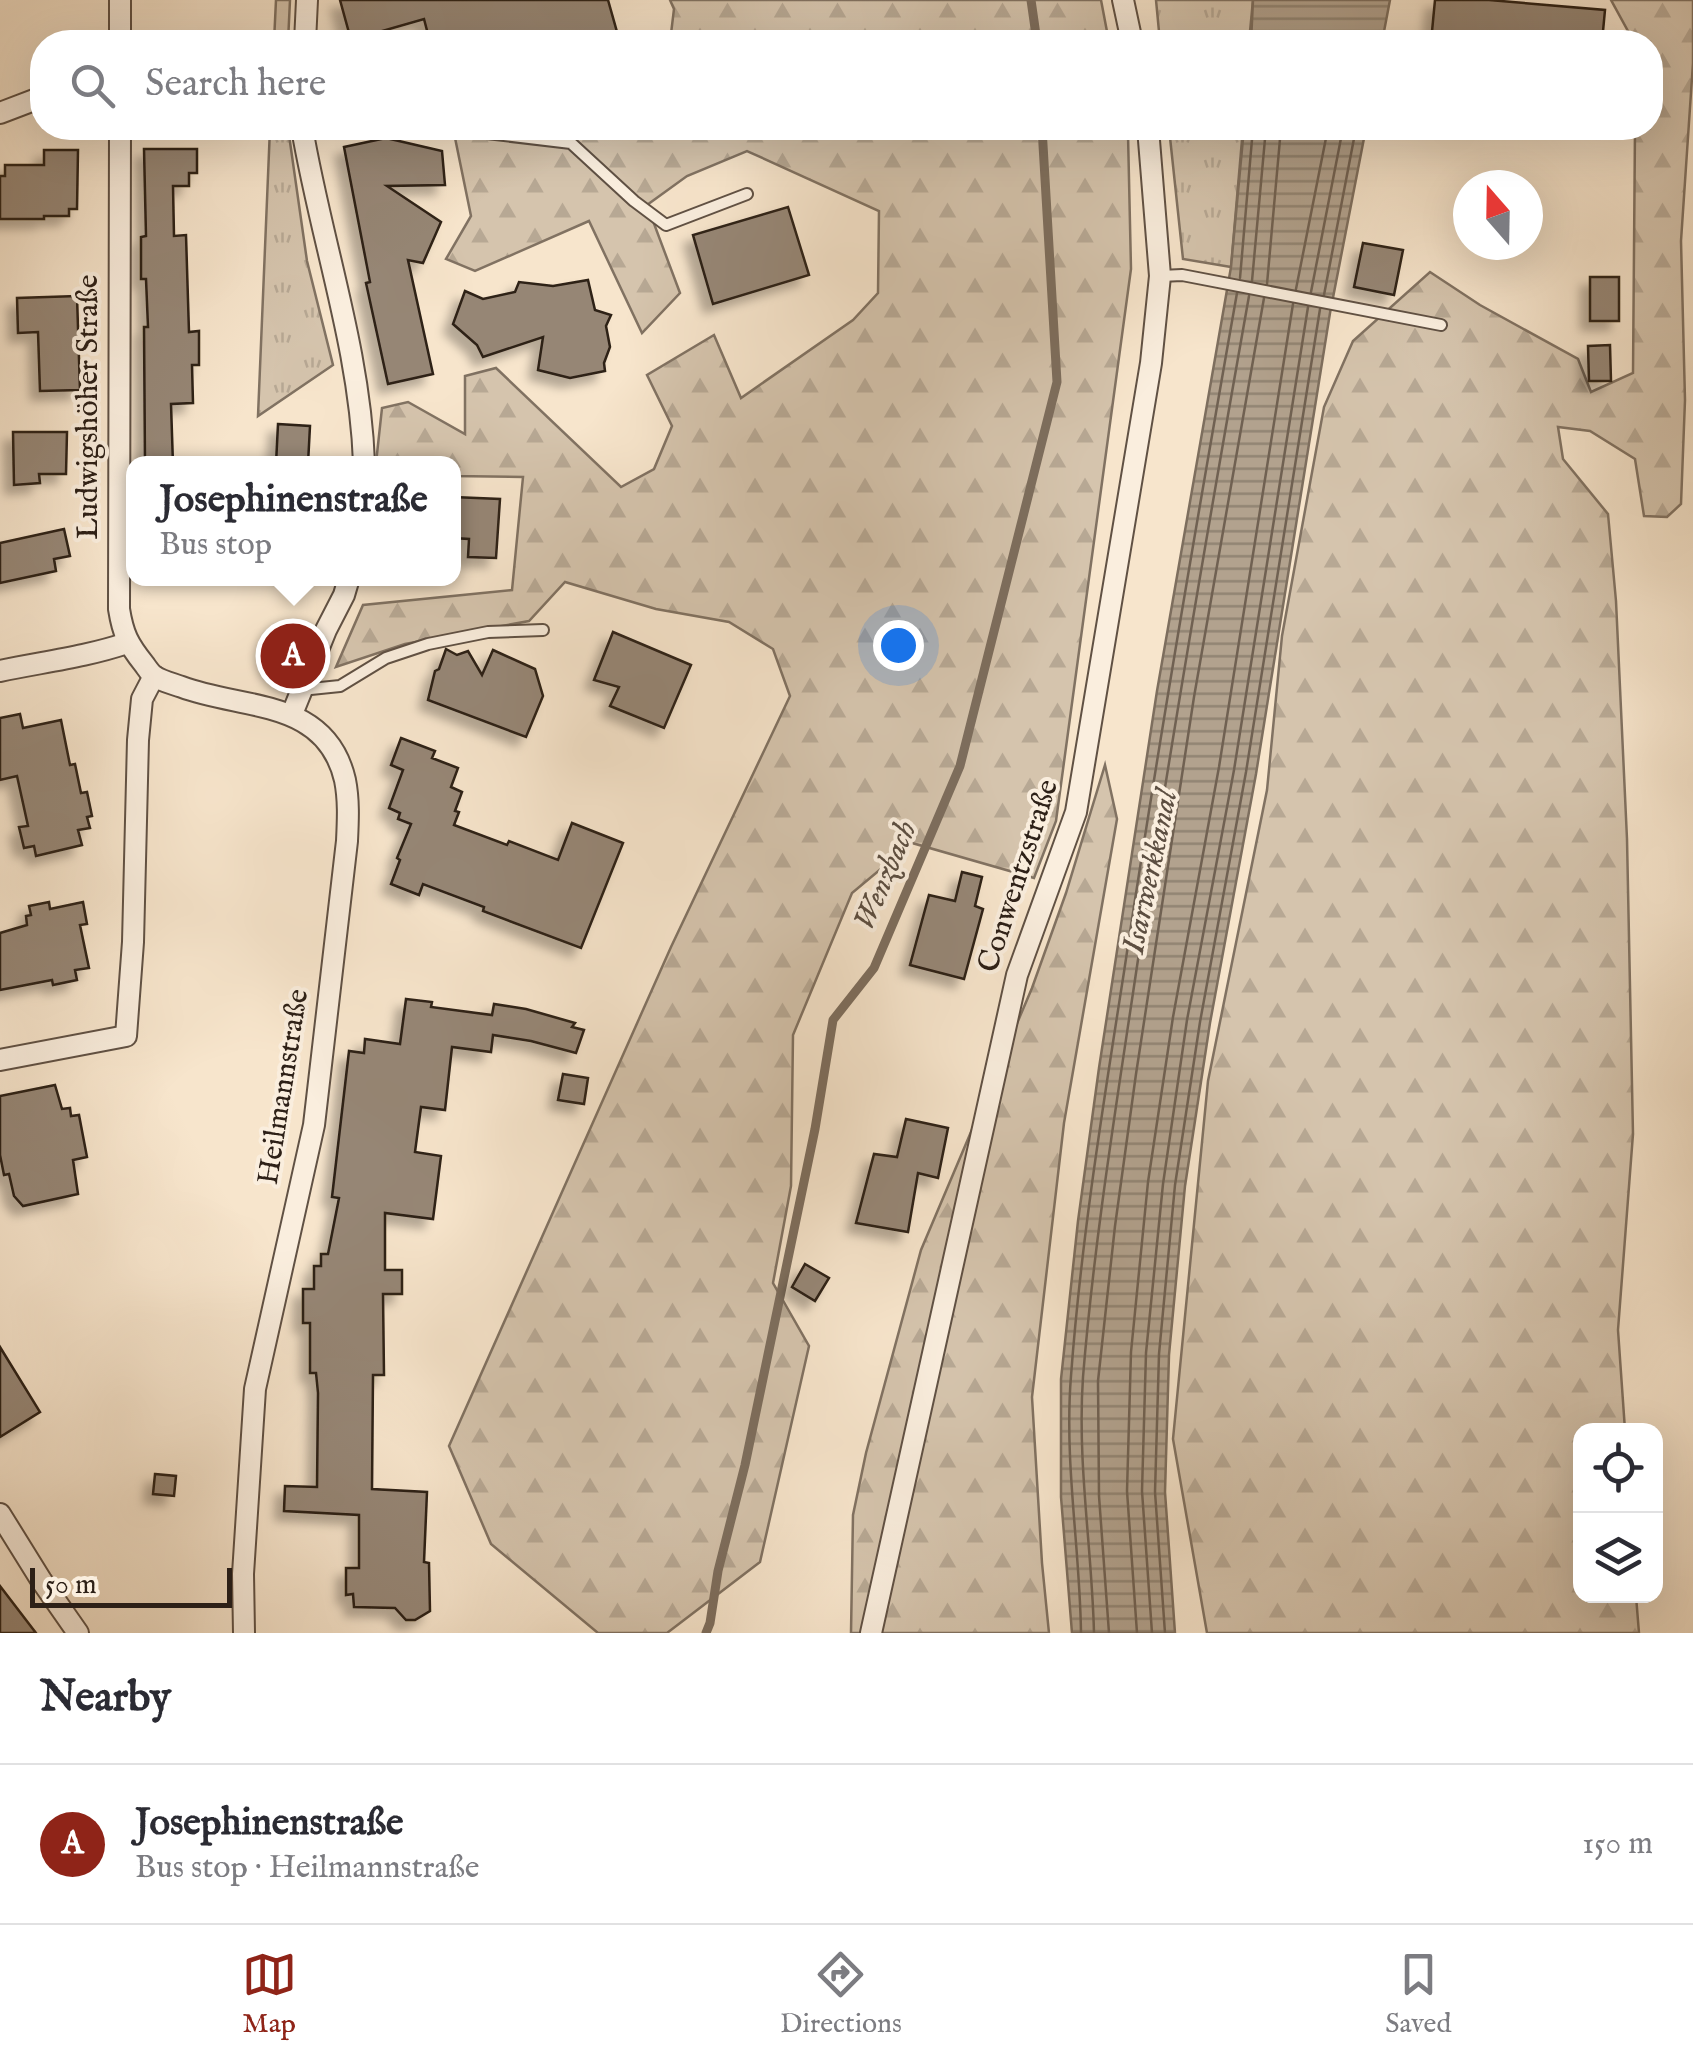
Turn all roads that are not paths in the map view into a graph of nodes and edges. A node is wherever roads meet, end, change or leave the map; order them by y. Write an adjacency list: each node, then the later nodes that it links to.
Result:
1 (120, 0): 4 (street)
2 (307, 0): 5 (street)
3 (1123, 0): 6 (street)
4 (120, 30)
5 (306, 30)
6 (1129, 30)
7 (30, 102): 8 (street)
8 (0, 113)
9 (120, 140): 19 (street, Ludwigshöher Straße)
10 (304, 140): 16 (street)
11 (545, 140): 13 (lane)
12 (1149, 140): 14 (street, Conwentzstraße)
13 (747, 194)
14 (1160, 276): 15 (lane); 28 (street, Conwentzstraße)
15 (1442, 325)
16 (363, 456)
17 (347, 586): 22 (street)
18 (543, 630): 22 (lane)
19 (127, 643): 20 (street); 21 (street, Ludwigshöher Straße)
20 (0, 671)
21 (154, 676): 23 (street, Ludwigshöher Straße); 24 (street)
22 (300, 690): 23 (street)
23 (292, 714): 27 (street, Heilmannstraße)
24 (0, 1060)
25 (0, 1514): 26 (street)
26 (78, 1633)
27 (244, 1633)
28 (871, 1633)

